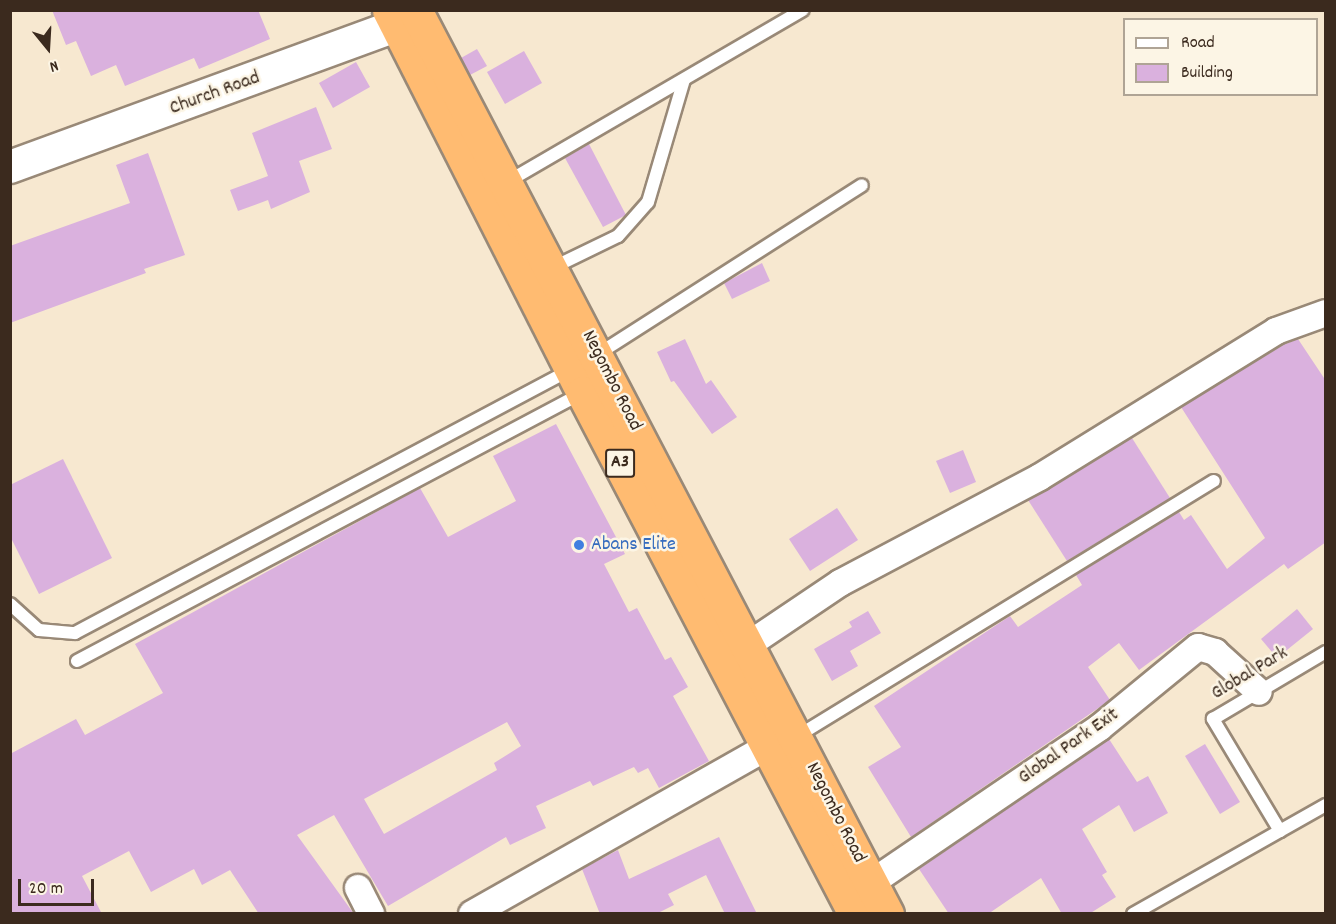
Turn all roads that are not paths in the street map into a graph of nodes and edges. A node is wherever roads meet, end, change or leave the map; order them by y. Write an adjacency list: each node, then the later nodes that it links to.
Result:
1 (803, 10): 3 (lane)
2 (405, 16): 4 (street, Church Road); 5 (highway, Negombo Road / A3); 9 (highway, Negombo Road / A3)
3 (684, 80): 5 (lane); 7 (lane)
4 (10, 167)
5 (507, 182): 7 (highway, Negombo Road / A3)
6 (862, 185): 9 (lane)
7 (552, 267): 9 (highway, Negombo Road / A3)
8 (1326, 313): 12 (street)
9 (584, 372): 11 (lane); 12 (highway, Negombo Road / A3); 14 (lane); 16 (highway, Negombo Road / A3)
10 (1214, 481): 16 (lane)
11 (10, 604)
12 (748, 645): 16 (highway, Negombo Road / A3)
13 (1326, 652): 15 (lane, Global Park)
14 (77, 661)
15 (1259, 692): 18 (lane, Global Park); 19 (street, Global Park Exit)
16 (782, 742): 19 (highway, Negombo Road / A3); 22 (street); 23 (highway, Negombo Road / A3)
17 (1326, 805): 18 (lane)
18 (1280, 831): 25 (lane)
19 (871, 883): 24 (highway, Negombo Road / A3)
20 (358, 888): 21 (street)
21 (371, 914)
22 (472, 914)
23 (855, 914)
24 (887, 914)
25 (1133, 914)

